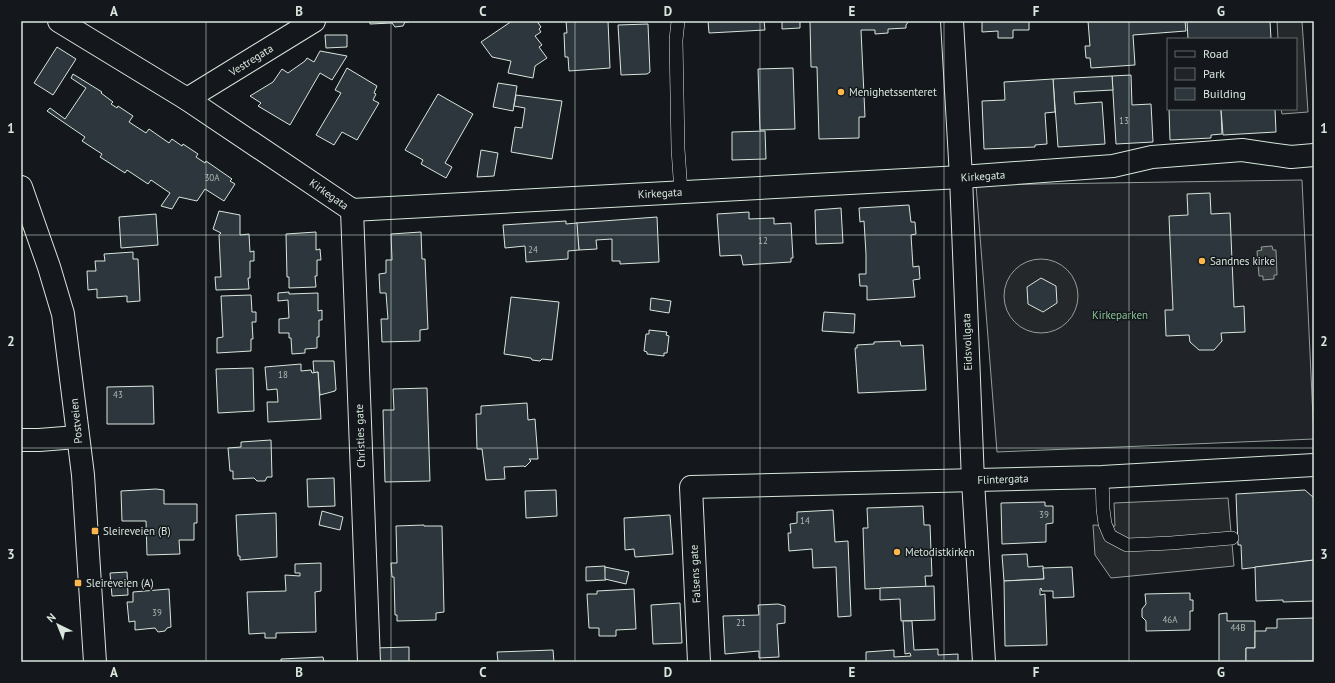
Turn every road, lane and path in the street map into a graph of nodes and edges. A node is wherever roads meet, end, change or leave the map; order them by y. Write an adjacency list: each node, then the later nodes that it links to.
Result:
1 (59, 21): 5 (street, Kirkegata)
2 (314, 21): 5 (street, Vestregata)
3 (678, 21): 9 (lane)
4 (952, 21): 7 (street, Eidsvollgata)
5 (188, 99): 10 (street, Kirkegata)
6 (1314, 155): 7 (street, Kirkegata)
7 (961, 177): 9 (street, Kirkegata); 15 (street, Eidsvollgata)
8 (21, 187): 11 (street, Postveien)
9 (681, 192): 10 (street, Kirkegata)
10 (352, 210): 19 (street, Christies gate)
11 (77, 437): 12 (street); 18 (street, Postveien)
12 (21, 440)
13 (1314, 465): 14 (street, Flintergata)
14 (1102, 477): 15 (street, Flintergata); 17 (lane)
15 (973, 480): 16 (street, Flintergata); 21 (street, Eidsvollgata)
16 (691, 487): 20 (street, Falsens gate)
17 (1232, 538)
18 (94, 662)
19 (369, 662)
20 (699, 662)
21 (984, 662)

